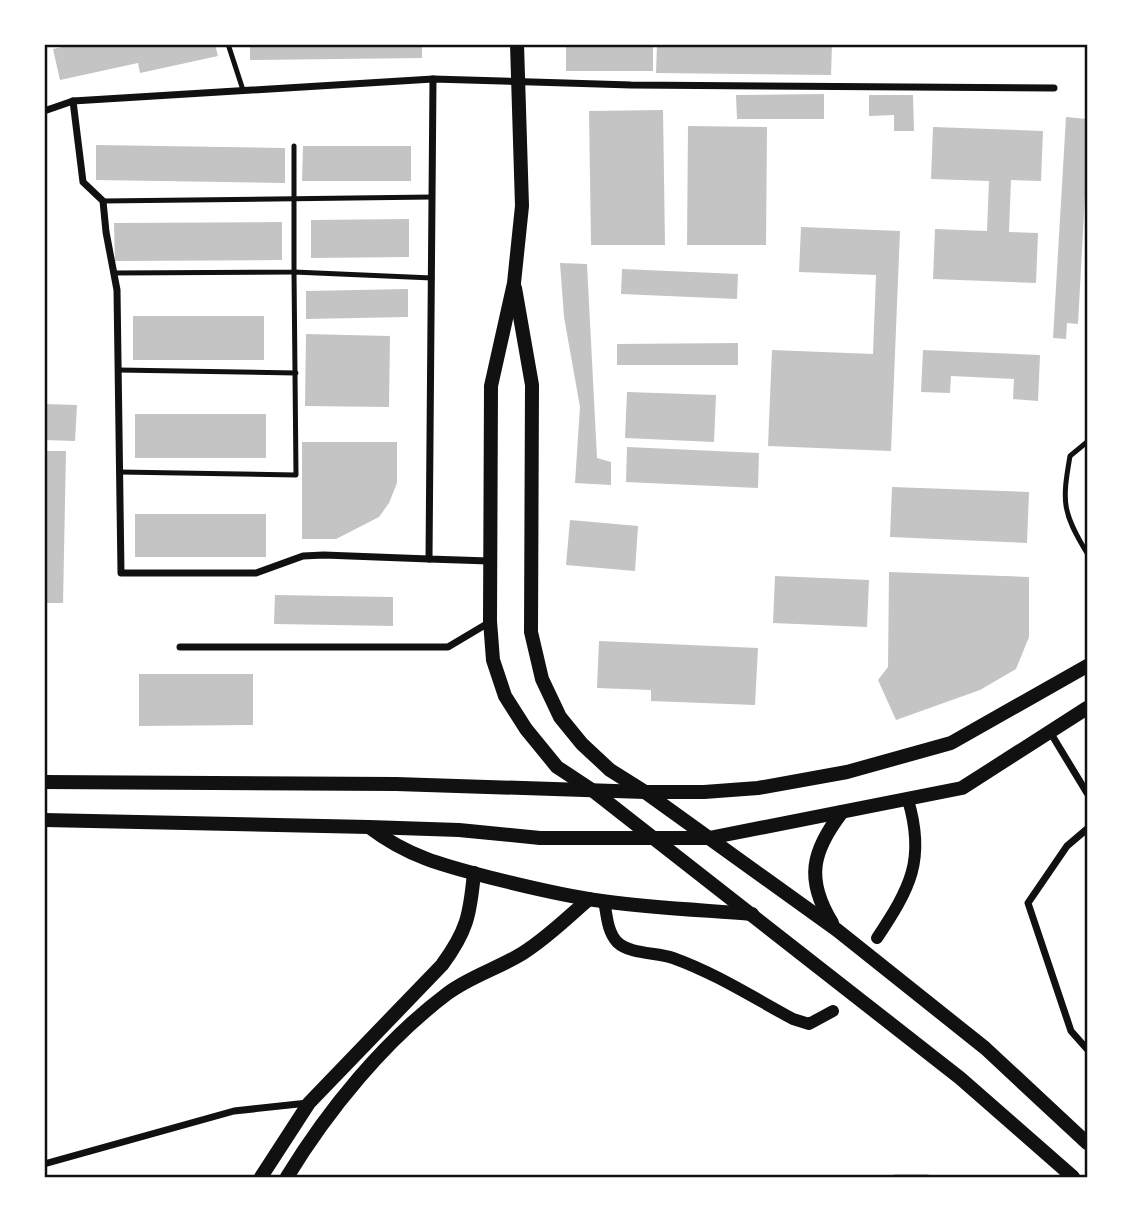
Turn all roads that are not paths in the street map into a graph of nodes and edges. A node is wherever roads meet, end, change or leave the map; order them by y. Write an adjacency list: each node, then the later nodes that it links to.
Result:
1 (228, 44): 6 (lane)
2 (517, 44): 4 (main road)
3 (433, 79): 4 (street); 6 (street); 10 (street)
4 (518, 81): 5 (street); 16 (main road)
5 (1054, 88)
6 (243, 90): 7 (street)
7 (73, 101): 8 (street); 12 (street)
8 (44, 111)
9 (294, 146): 11 (lane)
10 (432, 197): 11 (lane); 15 (street)
11 (295, 199): 12 (lane); 13 (lane)
12 (103, 201): 14 (street)
13 (294, 272): 14 (lane); 15 (lane); 18 (lane)
14 (114, 273): 17 (street)
15 (432, 278): 22 (street)
16 (514, 283): 23 (main road); 31 (main road)
17 (118, 370): 18 (lane); 20 (street)
18 (296, 373): 20 (lane)
19 (1087, 442): 21 (lane)
20 (119, 472): 22 (street)
21 (1087, 553)
22 (429, 559): 23 (street)
23 (489, 561): 24 (main road)
24 (490, 621): 25 (street); 30 (main road)
25 (180, 647)
26 (1087, 666): 31 (main road)
27 (1087, 708): 28 (main road)
28 (1050, 732): 32 (street); 33 (main road)
29 (44, 782): 30 (main road)
30 (592, 790): 31 (main road); 38 (main road)
31 (645, 792): 39 (main road)
32 (1087, 793)
33 (908, 800): 34 (main road); 44 (street)
34 (842, 812): 39 (main road); 43 (main road)
35 (44, 820): 36 (main road)
36 (369, 827): 38 (main road); 40 (main road)
37 (1087, 829): 46 (street)
38 (654, 838): 39 (main road); 42 (main road)
39 (709, 838): 43 (main road)
40 (474, 873): 41 (main road); 47 (main road)
41 (597, 900): 42 (main road); 45 (street); 51 (main road)
42 (752, 914): 52 (main road)
43 (837, 930): 48 (main road)
44 (877, 938)
45 (833, 1011)
46 (1087, 1049)
47 (309, 1103): 49 (street); 50 (main road)
48 (1087, 1143)
49 (44, 1164)
50 (261, 1177)
51 (287, 1177)
52 (1073, 1177)

